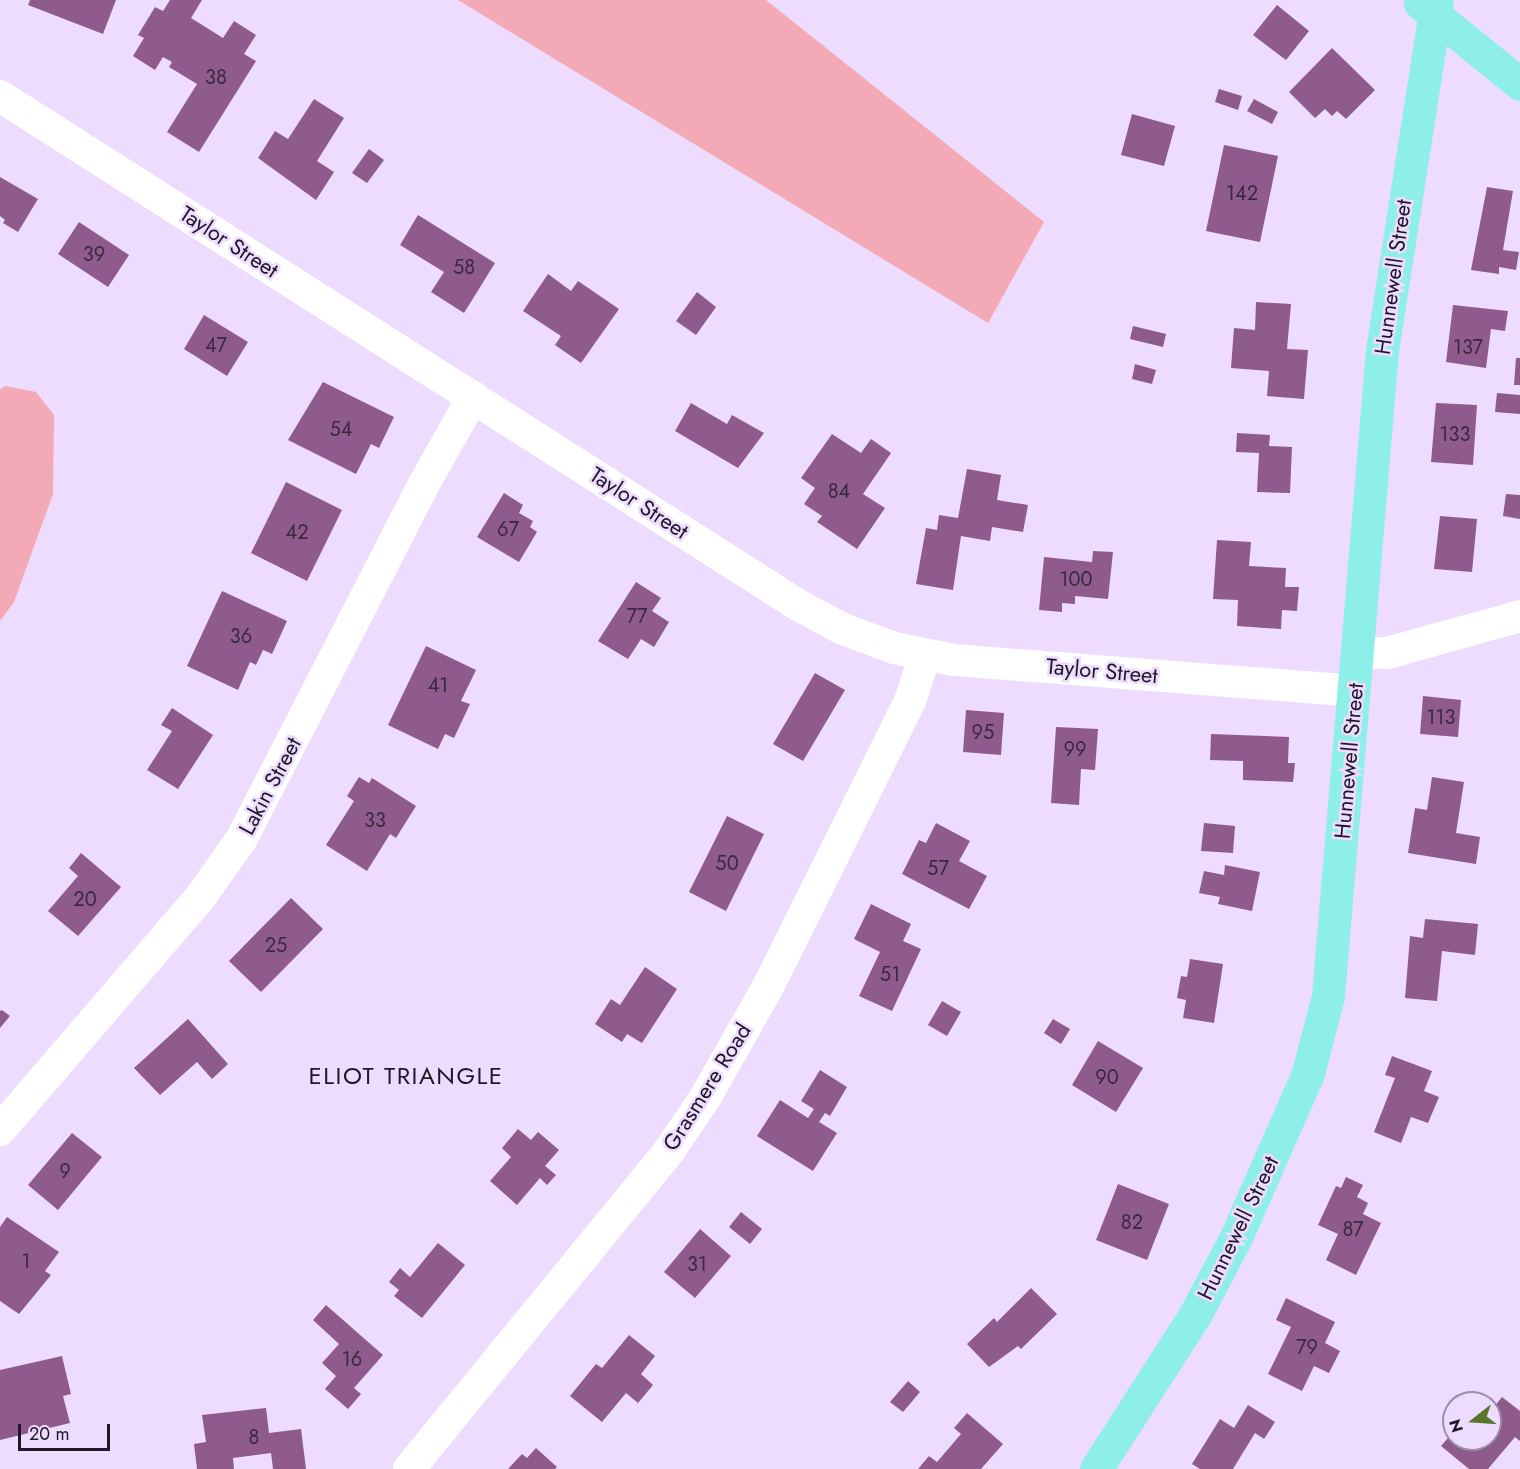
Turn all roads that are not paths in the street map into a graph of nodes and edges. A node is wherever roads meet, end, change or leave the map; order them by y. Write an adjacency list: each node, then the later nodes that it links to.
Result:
1 (1429, 5): 2 (main road); 6 (main road, Hunnewell Street)
2 (1520, 84)
3 (0, 96): 4 (street, Taylor Street)
4 (473, 397): 7 (street, Taylor Street); 9 (street, Lakin Street)
5 (1520, 616): 6 (street)
6 (1357, 653): 8 (main road, Hunnewell Street)
7 (925, 655): 8 (street, Taylor Street); 10 (street, Grasmere Road)
8 (1354, 691): 11 (main road, Hunnewell Street)
9 (0, 1130)
10 (409, 1469)
11 (1096, 1469)

